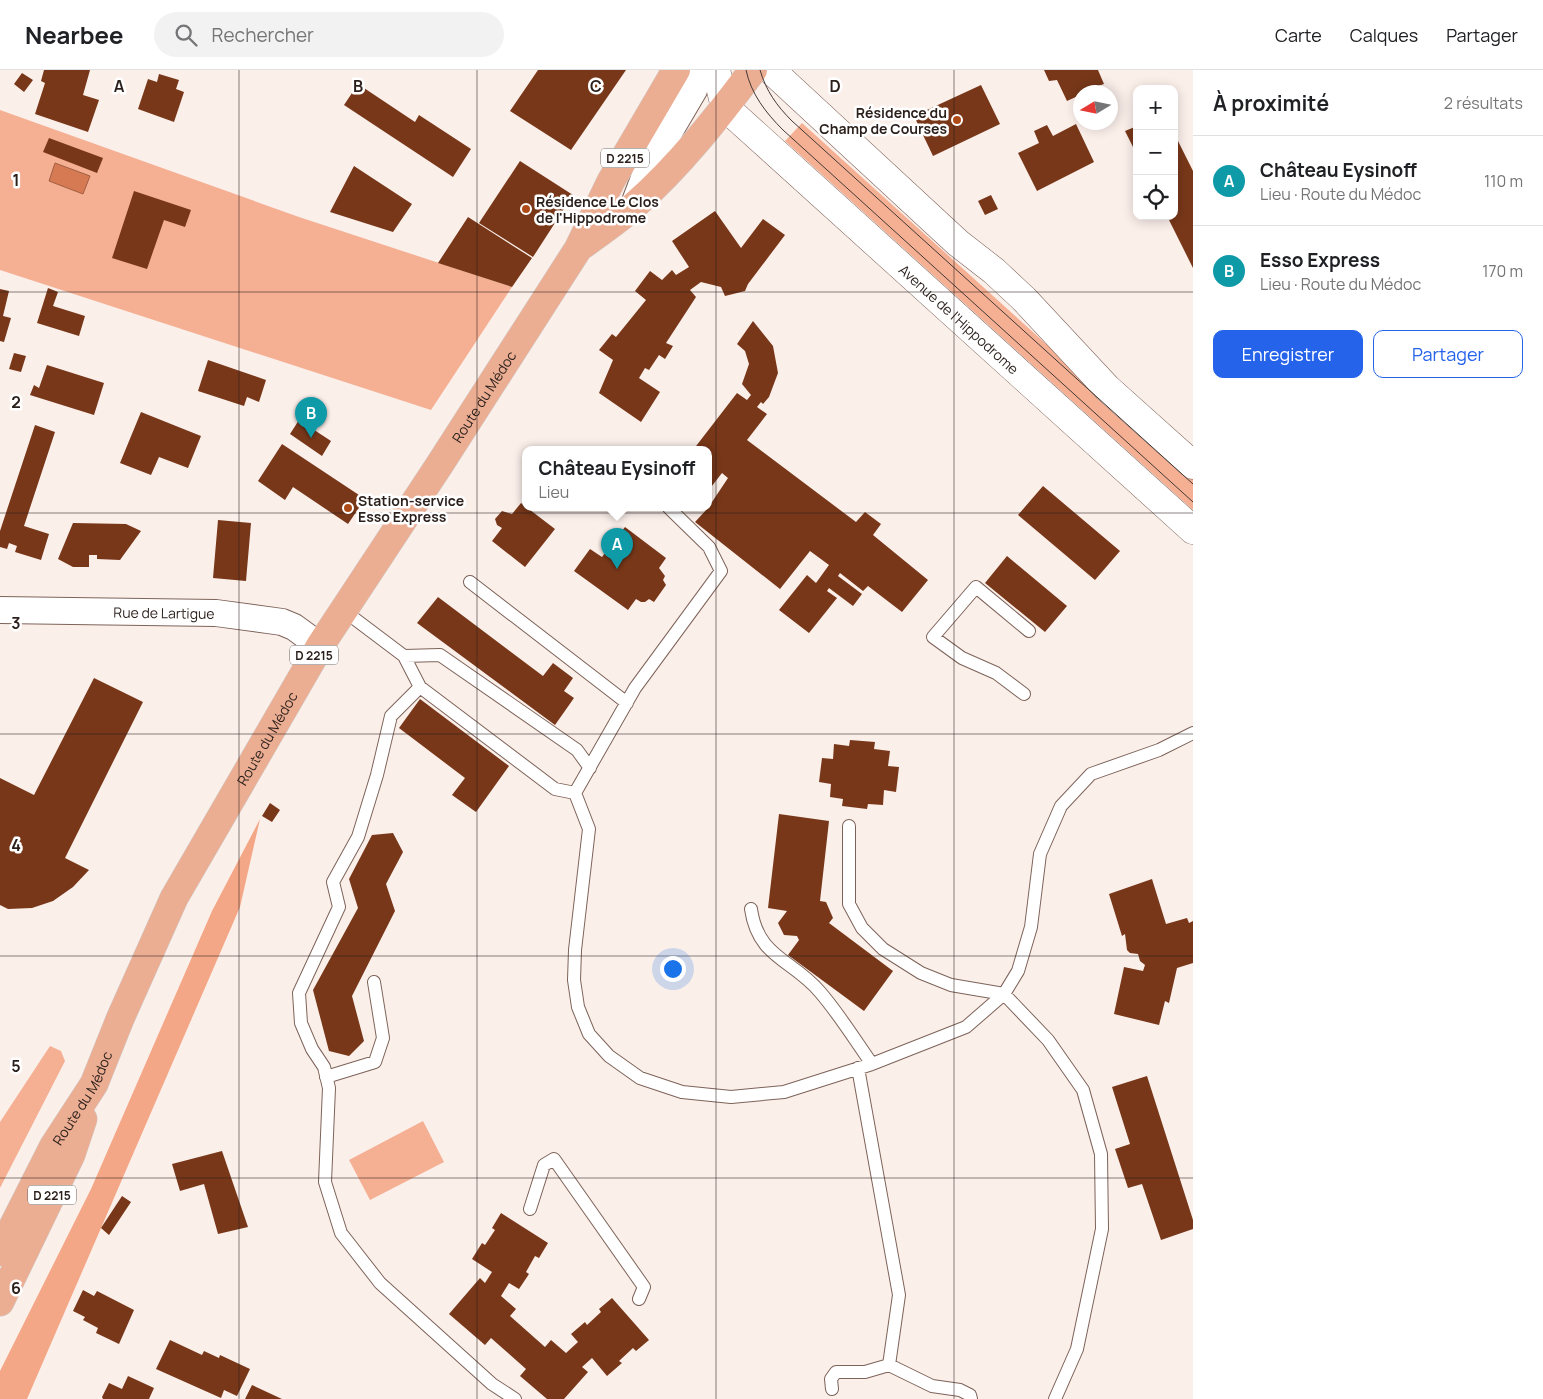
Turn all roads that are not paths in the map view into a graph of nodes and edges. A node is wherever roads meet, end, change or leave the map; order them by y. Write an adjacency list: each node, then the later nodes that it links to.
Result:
1 (676, 70): 8 (main road, Route du Médoc / D 2215)
2 (699, 70): 7 (street)
3 (716, 70): 6 (street)
4 (754, 70): 6 (main road, Route du Médoc / D 2215)
5 (771, 70): 9 (street)
6 (725, 107): 7 (main road, Route du Médoc / D 2215); 11 (street, Avenue de l'Hippodrome)
7 (633, 207): 8 (main road, Route du Médoc / D 2215)
8 (578, 249): 14 (main road, Route du Médoc / D 2215)
9 (1193, 465)
10 (672, 511): 20 (lane)
11 (1193, 530)
12 (470, 582): 20 (lane)
13 (0, 610): 16 (street, Rue de Lartigue)
14 (343, 610): 16 (main road, Route du Médoc / D 2215); 17 (lane)
15 (1028, 631): 19 (lane)
16 (320, 646): 31 (main road, Route du Médoc / D 2215)
17 (404, 656): 18 (lane); 22 (lane)
18 (420, 687): 23 (lane); 30 (lane)
19 (1024, 694)
20 (627, 703): 22 (lane)
21 (1193, 733): 27 (lane)
22 (590, 768): 23 (lane)
23 (575, 793): 29 (lane)
24 (849, 826): 27 (lane)
25 (751, 909): 28 (lane)
26 (374, 982): 30 (lane)
27 (1004, 994): 28 (lane); 40 (lane)
28 (872, 1064): 29 (lane)
29 (858, 1068): 36 (lane)
30 (326, 1077): 38 (lane)
31 (94, 1084): 33 (main road, Route du Médoc / D 2215); 35 (main road, D 2215)
32 (530, 1209): 34 (lane)
33 (0, 1252)
34 (639, 1299)
35 (0, 1302)
36 (890, 1365): 37 (lane); 39 (lane)
37 (832, 1389)
38 (515, 1399)
39 (972, 1399)
40 (1055, 1399)

